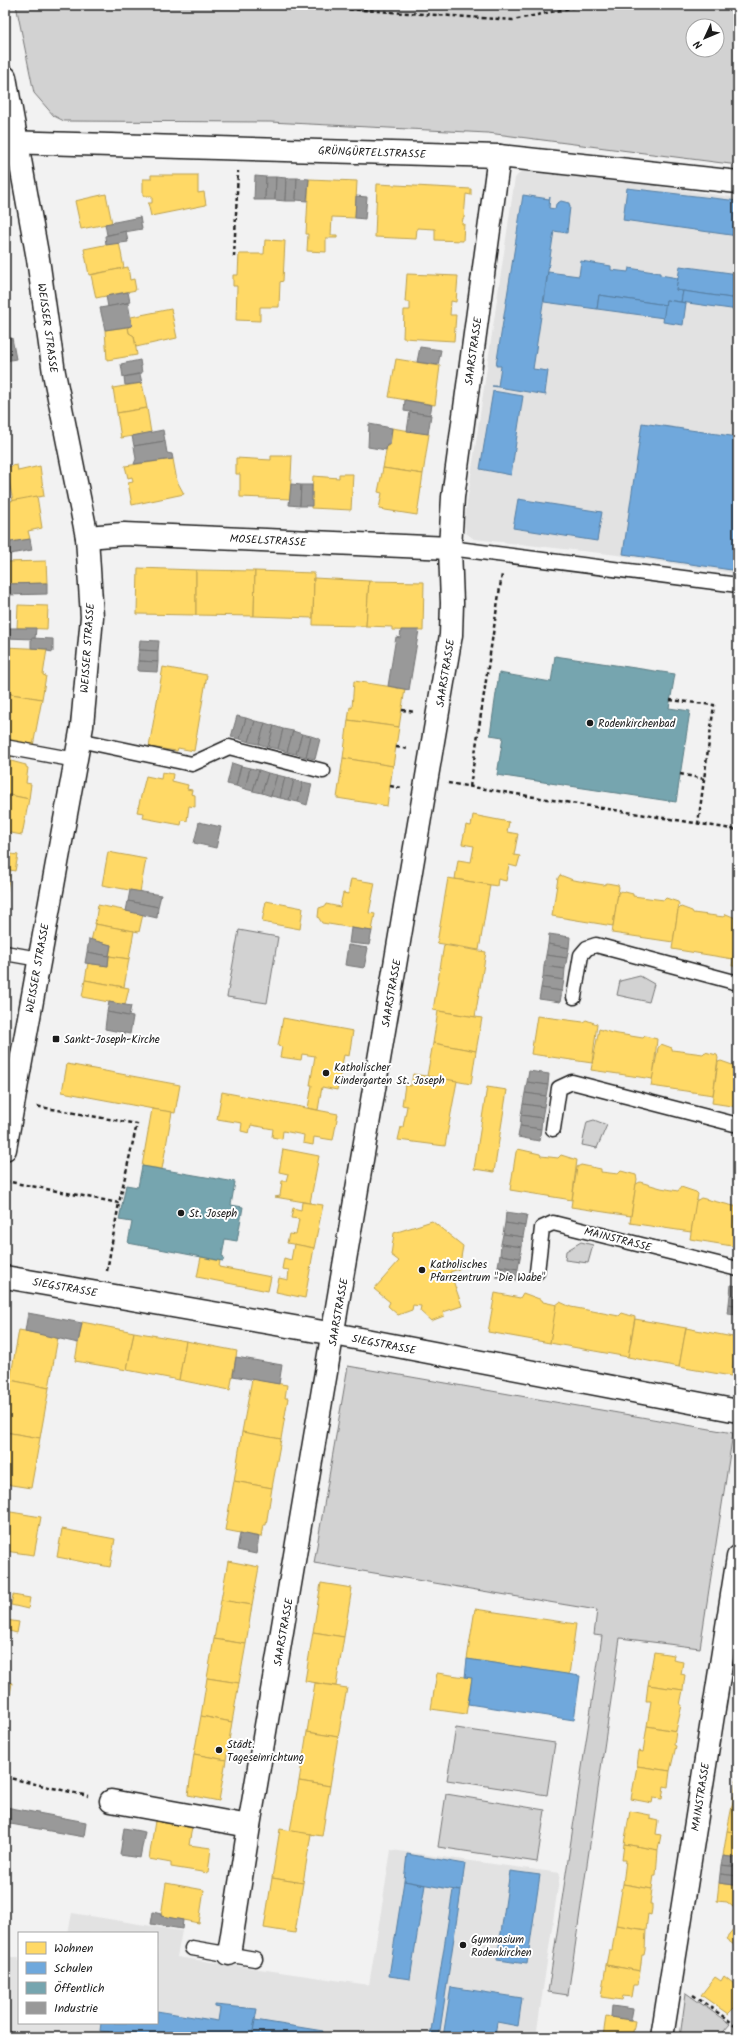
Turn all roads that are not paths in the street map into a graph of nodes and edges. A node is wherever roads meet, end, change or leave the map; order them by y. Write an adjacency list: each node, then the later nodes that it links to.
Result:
1 (5, 77): 2 (street, WEISSER STRASSE)
2 (11, 142): 3 (street, GRÜNGÜRTELSTRASSE); 5 (street, WEISSER STRASSE)
3 (500, 156): 4 (street, GRÜNGÜRTELSTRASSE); 6 (street, SAARSTRASSE)
4 (738, 182)
5 (87, 537): 6 (street, MOSELSTRASSE); 9 (street, WEISSER STRASSE)
6 (450, 548): 7 (lane); 21 (street, SAARSTRASSE)
7 (738, 585)
8 (5, 747): 9 (lane)
9 (78, 750): 10 (lane); 12 (street, WEISSER STRASSE)
10 (323, 771)
11 (5, 953): 12 (lane)
12 (39, 959): 17 (street, WEISSER STRASSE)
13 (738, 983): 14 (lane)
14 (574, 997)
15 (738, 1125): 16 (lane)
16 (553, 1129)
17 (5, 1148)
18 (738, 1269): 19 (lane, MAINSTRASSE)
19 (537, 1272)
20 (5, 1277): 21 (street, SIEGSTRASSE)
21 (334, 1334): 22 (street, SIEGSTRASSE); 25 (street, SAARSTRASSE)
22 (738, 1410)
23 (738, 1557): 29 (street, MAINSTRASSE)
24 (111, 1801): 25 (street)
25 (249, 1826): 27 (street, SAARSTRASSE)
26 (192, 1948): 27 (lane)
27 (229, 1954): 28 (lane)
28 (255, 1958)
29 (662, 2037)

